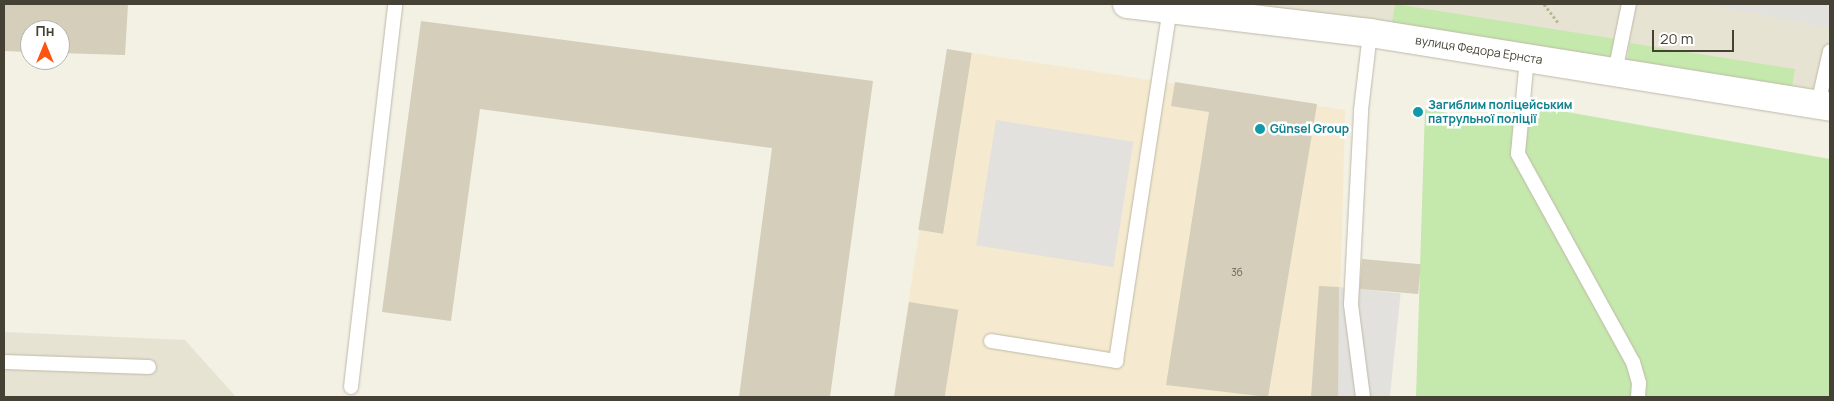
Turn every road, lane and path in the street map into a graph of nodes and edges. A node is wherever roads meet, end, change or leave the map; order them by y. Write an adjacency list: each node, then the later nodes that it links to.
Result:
1 (395, 4): 16 (lane)
2 (1127, 4): 5 (street, вулиця Федора Ернста)
3 (1544, 4): 7 (path)
4 (1629, 4): 11 (lane)
5 (1170, 9): 6 (street, вулиця Федора Ернста); 13 (lane)
6 (1218, 9): 8 (street, вулиця Федора Ернста)
7 (1560, 24)
8 (1370, 33): 10 (street, вулиця Федора Ернста); 17 (lane)
9 (1830, 51): 12 (lane)
10 (1527, 58): 11 (street, вулиця Федора Ернста); 18 (lane)
11 (1615, 72): 12 (street, вулиця Федора Ернста)
12 (1824, 105)
13 (991, 342)
14 (4, 362): 15 (lane)
15 (149, 368)
16 (351, 387)
17 (1363, 397)
18 (1638, 397)

